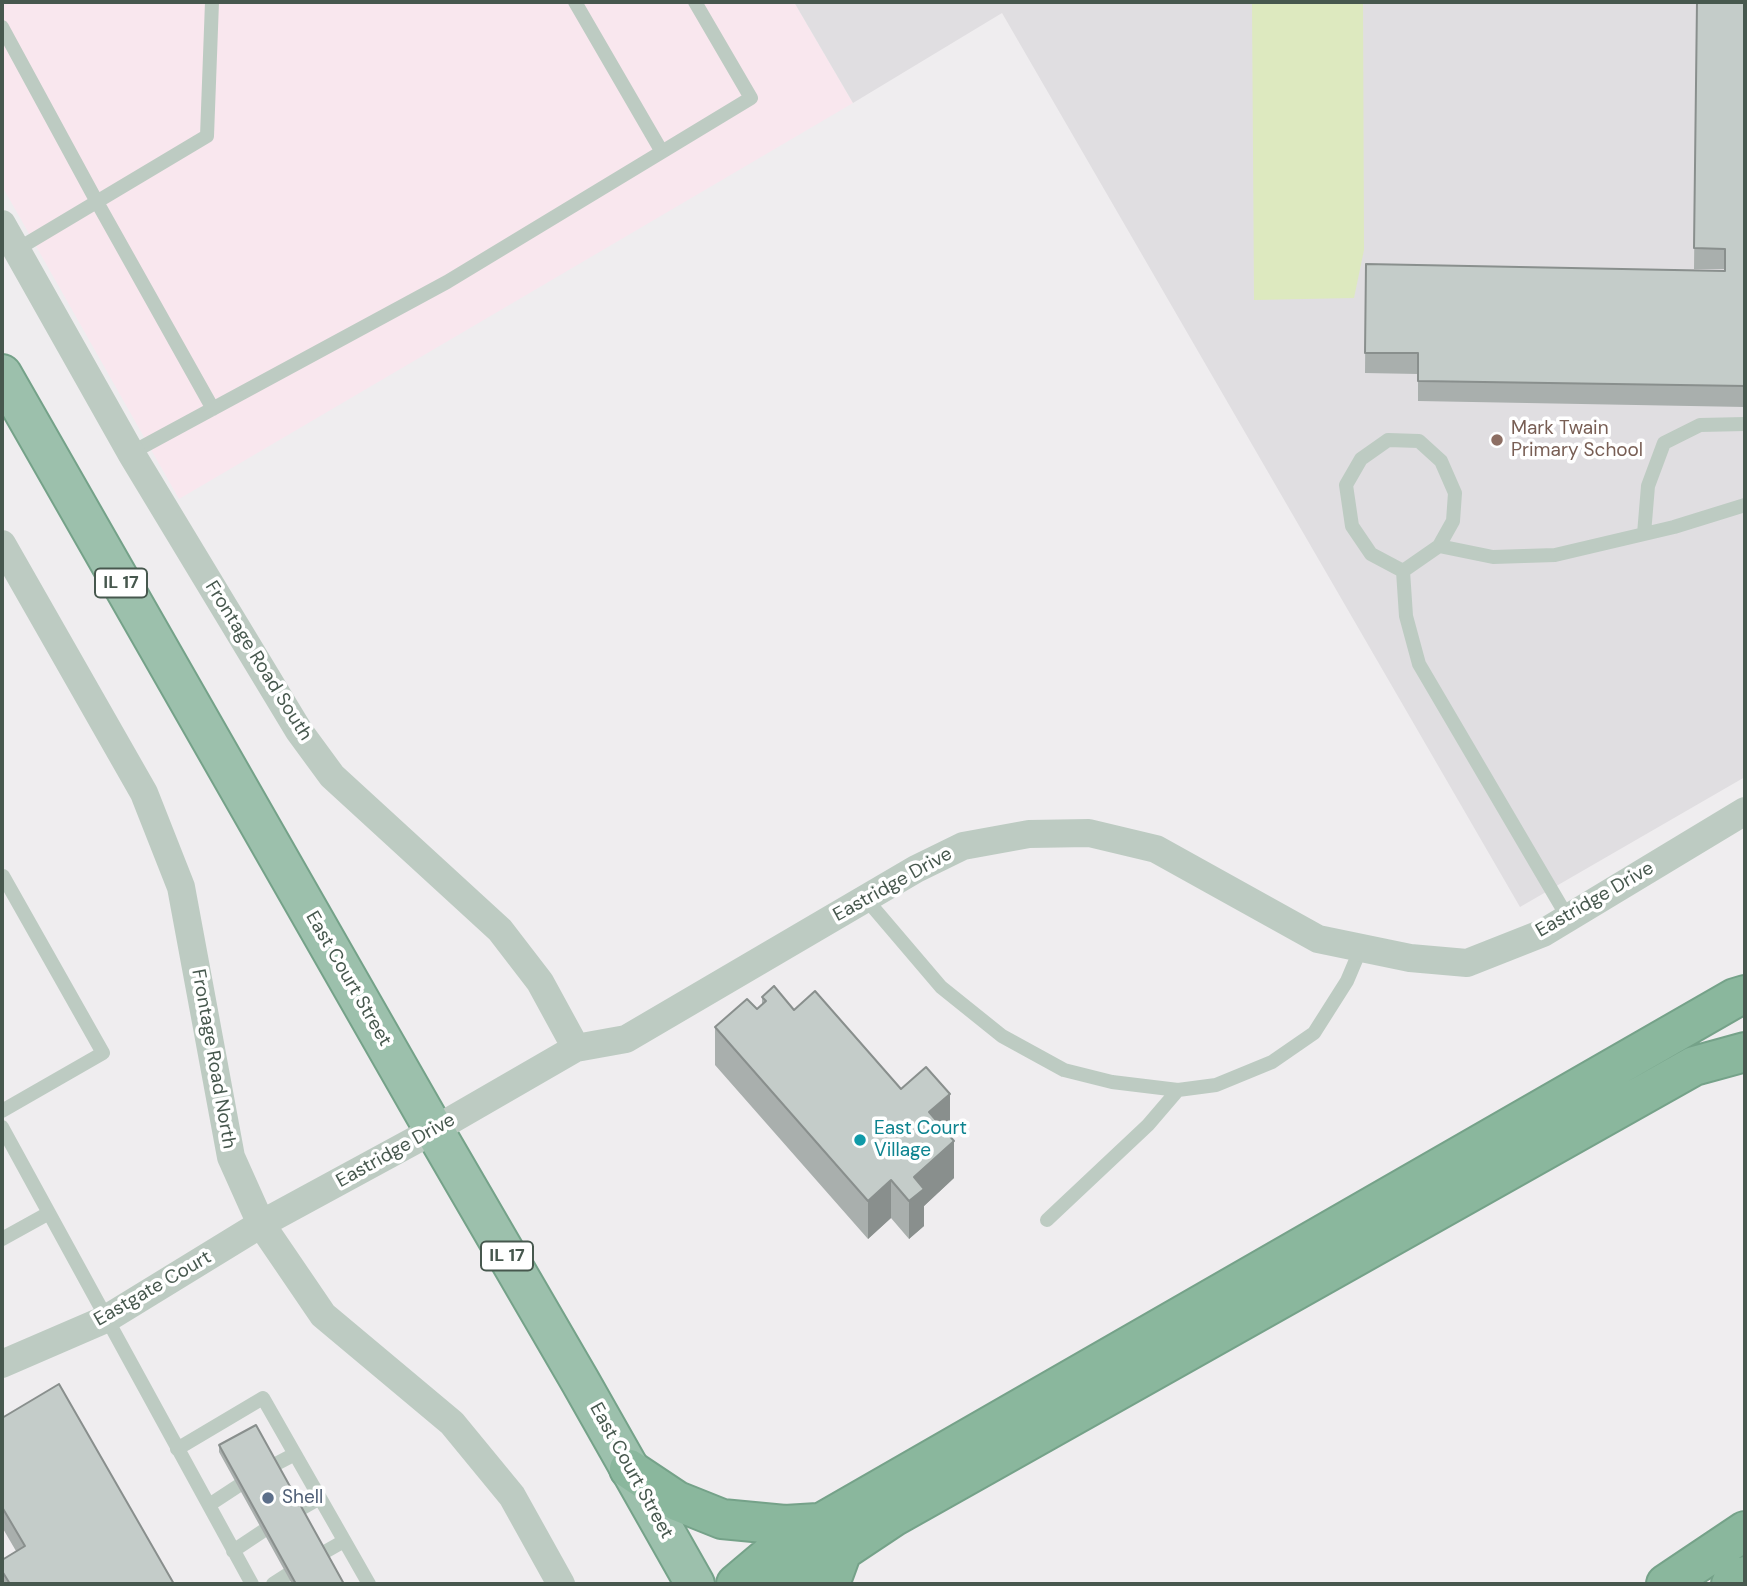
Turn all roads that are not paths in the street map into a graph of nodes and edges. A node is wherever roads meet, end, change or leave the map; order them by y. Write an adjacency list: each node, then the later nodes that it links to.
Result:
1 (212, 2): 6 (lane)
2 (575, 2): 5 (lane)
3 (695, 2): 5 (lane)
4 (2, 27): 6 (lane)
5 (662, 152): 10 (lane)
6 (97, 202): 8 (lane); 10 (lane)
7 (2, 224): 8 (street, Frontage Road South)
8 (16, 250): 12 (street, Frontage Road South)
9 (2, 374): 29 (highway, East Court Street / IL 17)
10 (213, 409): 12 (lane)
11 (1745, 424): 14 (lane)
12 (131, 453): 24 (street, Frontage Road South)
13 (1745, 505): 14 (lane)
14 (1644, 534): 16 (lane)
15 (2, 544): 32 (street, Frontage Road North)
16 (1439, 546): 17 (lane); 17 (lane)
17 (1403, 571): 21 (lane)
18 (1745, 811): 21 (street, Eastridge Drive)
19 (2, 877): 27 (lane)
20 (866, 899): 22 (street, Eastridge Drive); 24 (street, Eastridge Drive); 26 (lane)
21 (1568, 918): 22 (street, Eastridge Drive)
22 (1361, 948): 26 (lane)
23 (1745, 995): 49 (highway)
24 (576, 1048): 29 (street, Eastridge Drive)
25 (1745, 1052): 49 (highway)
26 (1178, 1090): 31 (lane)
27 (2, 1111)
28 (2, 1127): 30 (lane)
29 (434, 1130): 32 (street, Eastridge Drive); 39 (highway, East Court Street / IL 17)
30 (49, 1213): 33 (lane); 34 (lane)
31 (1047, 1220)
32 (261, 1224): 34 (street, Eastgate Court); 55 (street, Frontage Road North)
33 (2, 1239)
34 (106, 1319): 35 (street, Eastgate Court); 36 (lane)
35 (2, 1364)
36 (177, 1449): 37 (lane); 42 (lane)
37 (295, 1454): 38 (lane); 41 (lane)
38 (274, 1465)
39 (629, 1469): 49 (highway); 56 (highway, East Court Street / IL 17)
40 (238, 1486): 42 (lane)
41 (320, 1498): 43 (lane); 46 (lane)
42 (209, 1505): 47 (lane)
43 (299, 1510)
44 (263, 1531): 47 (lane)
45 (1745, 1531): 59 (highway)
46 (344, 1541): 48 (lane); 52 (lane)
47 (233, 1551): 53 (lane)
48 (323, 1553)
49 (831, 1553): 57 (highway); 58 (highway)
50 (287, 1575): 54 (lane)
51 (1745, 1576): 60 (highway)
52 (365, 1583)
53 (252, 1584)
54 (273, 1584)
55 (561, 1584)
56 (695, 1584)
57 (736, 1584)
58 (779, 1584)
59 (1666, 1584)
60 (1731, 1584)

